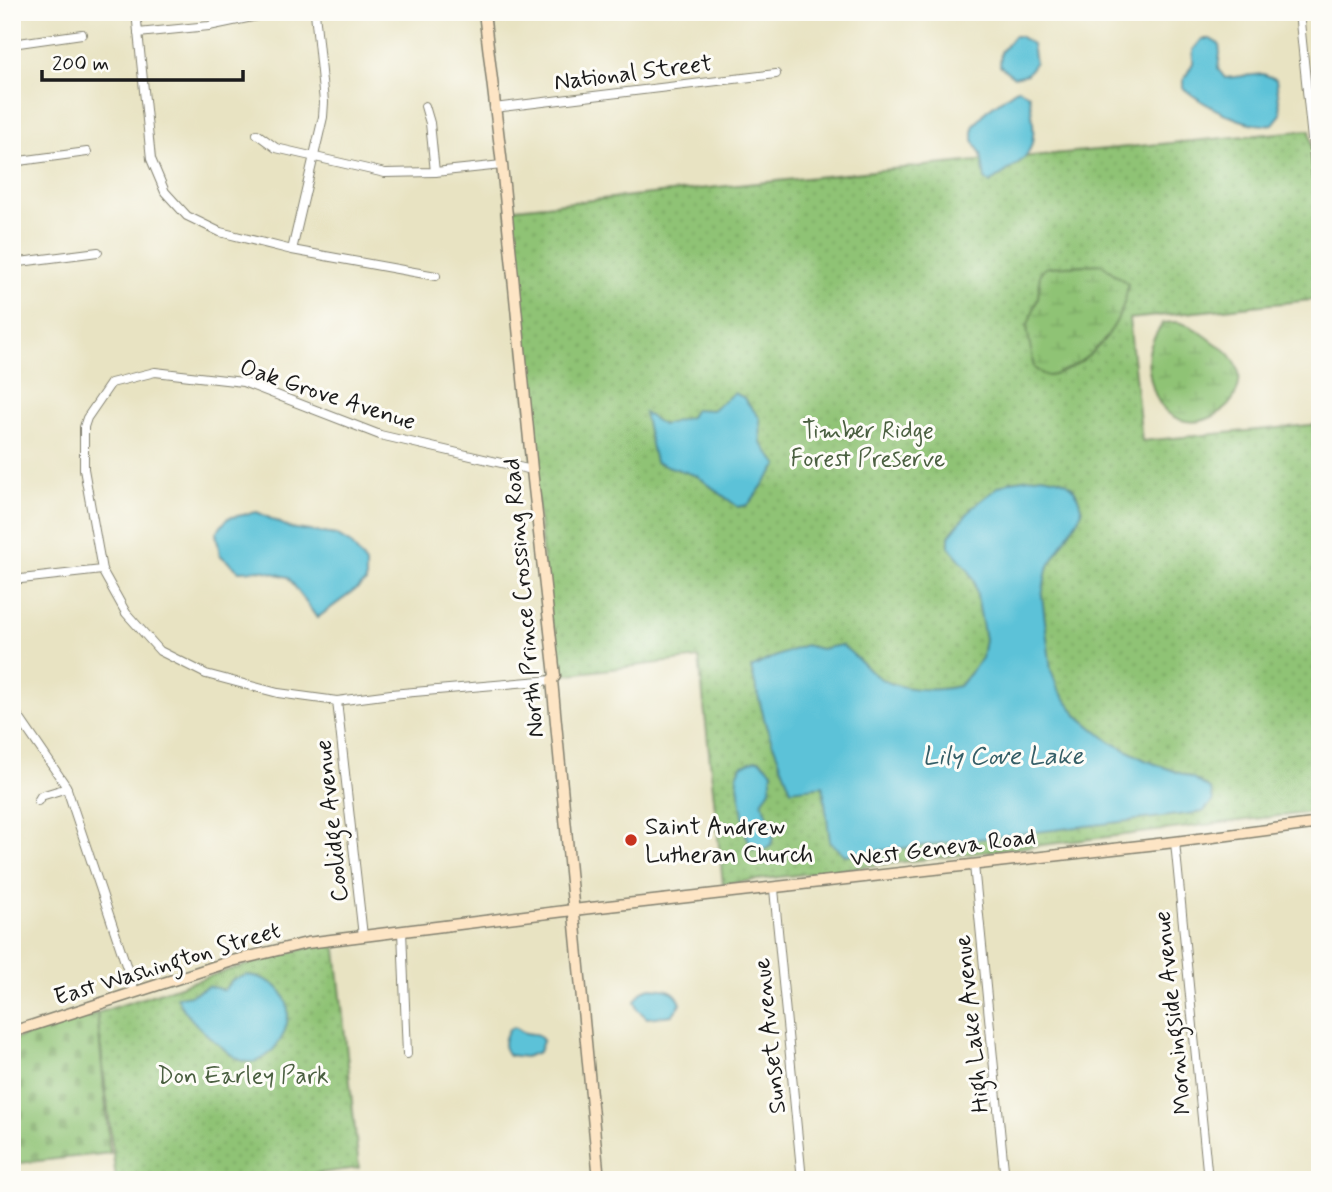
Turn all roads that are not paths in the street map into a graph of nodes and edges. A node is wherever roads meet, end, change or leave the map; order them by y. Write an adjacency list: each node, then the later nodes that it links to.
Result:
1 (136, 12): 6 (street)
2 (277, 12): 6 (street)
3 (314, 12): 14 (street)
4 (484, 12): 11 (main road, North Prince Crossing Road)
5 (1299, 12): 18 (street)
6 (138, 33): 19 (street)
7 (82, 34): 8 (street)
8 (12, 44)
9 (776, 74): 11 (street, National Street)
10 (425, 106): 17 (street)
11 (494, 108): 16 (main road, North Prince Crossing Road)
12 (257, 134): 14 (street)
13 (87, 152): 15 (street)
14 (314, 157): 17 (street); 19 (street)
15 (12, 162)
16 (502, 165): 17 (street); 23 (main road, North Prince Crossing Road)
17 (435, 173)
18 (1320, 218)
19 (292, 250): 22 (street)
20 (98, 252): 21 (street)
21 (12, 262)
22 (436, 276)
23 (532, 470): 24 (street, Oak Grove Avenue); 26 (main road, North Prince Crossing Road)
24 (102, 570): 25 (street); 27 (street)
25 (12, 580)
26 (552, 680): 27 (street); 35 (main road, North Prince Crossing Road)
27 (337, 701): 37 (street, Coolidge Avenue)
28 (12, 707): 29 (street)
29 (67, 788): 30 (street); 38 (street)
30 (38, 801)
31 (1320, 823): 32 (main road, West Geneva Road)
32 (1175, 842): 33 (main road, West Geneva Road); 44 (street, Morningside Avenue)
33 (974, 865): 34 (main road, West Geneva Road); 43 (street, High Lake Avenue)
34 (774, 889): 35 (main road, West Geneva Road); 42 (street, Sunset Avenue)
35 (573, 910): 36 (main road, West Geneva Road); 41 (main road, North Prince Crossing Road)
36 (402, 931): 37 (main road, West Geneva Road); 40 (street)
37 (363, 936): 38 (main road, East Washington Street)
38 (135, 992): 39 (main road, East Washington Street)
39 (12, 1032)
40 (407, 1054)
41 (599, 1180)
42 (802, 1180)
43 (1005, 1180)
44 (1208, 1180)

